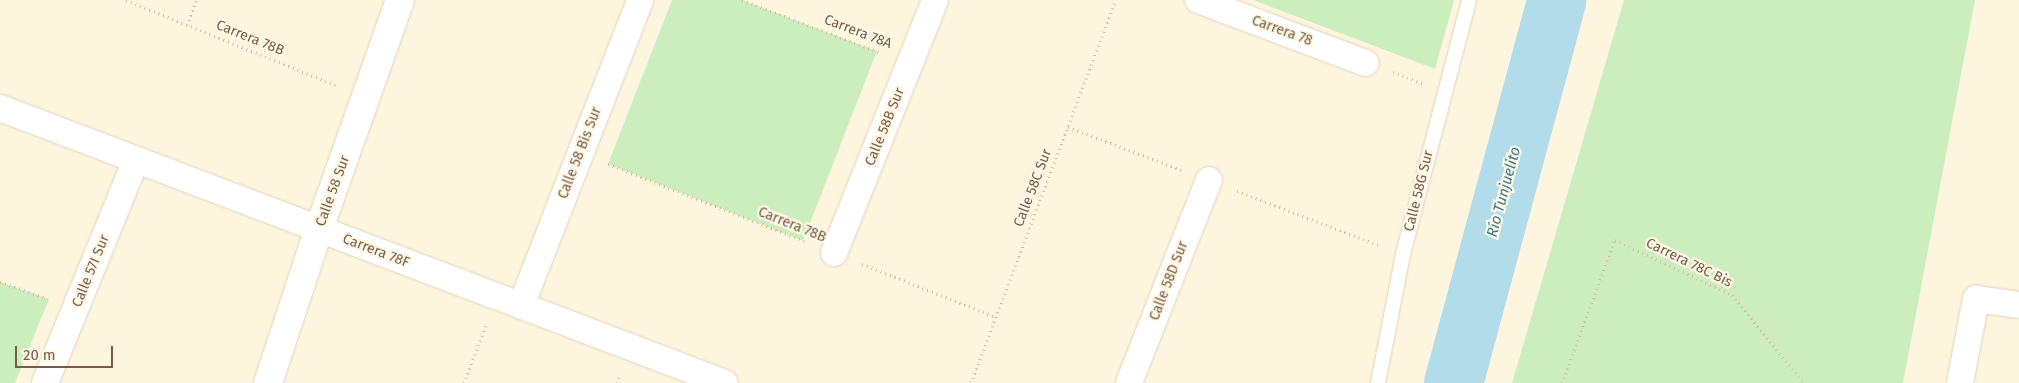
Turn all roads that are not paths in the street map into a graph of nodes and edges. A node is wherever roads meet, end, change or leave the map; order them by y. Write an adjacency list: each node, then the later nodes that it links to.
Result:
1 (400, 0): 10 (street, Calle 58 Sur)
2 (640, 0): 12 (street, Calle 58 Bis Sur)
3 (936, 0): 11 (street, Calle 58B Sur)
4 (1198, 0): 6 (street, Carrera 78)
5 (1469, 0): 18 (lane, Calle 58G Sur)
6 (1366, 63)
7 (0, 108): 8 (street, Carrera 78F)
8 (136, 160): 10 (street, Carrera 78F); 14 (street, Calle 57I Sur)
9 (1209, 180): 17 (street, Calle 58D Sur)
10 (319, 229): 12 (street, Carrera 78F); 15 (street, Calle 58 Sur)
11 (834, 253)
12 (509, 301): 16 (street, Carrera 78F)
13 (2019, 305): 19 (street)
14 (46, 383)
15 (268, 383)
16 (725, 383)
17 (1129, 383)
18 (1378, 383)
19 (1960, 383)

